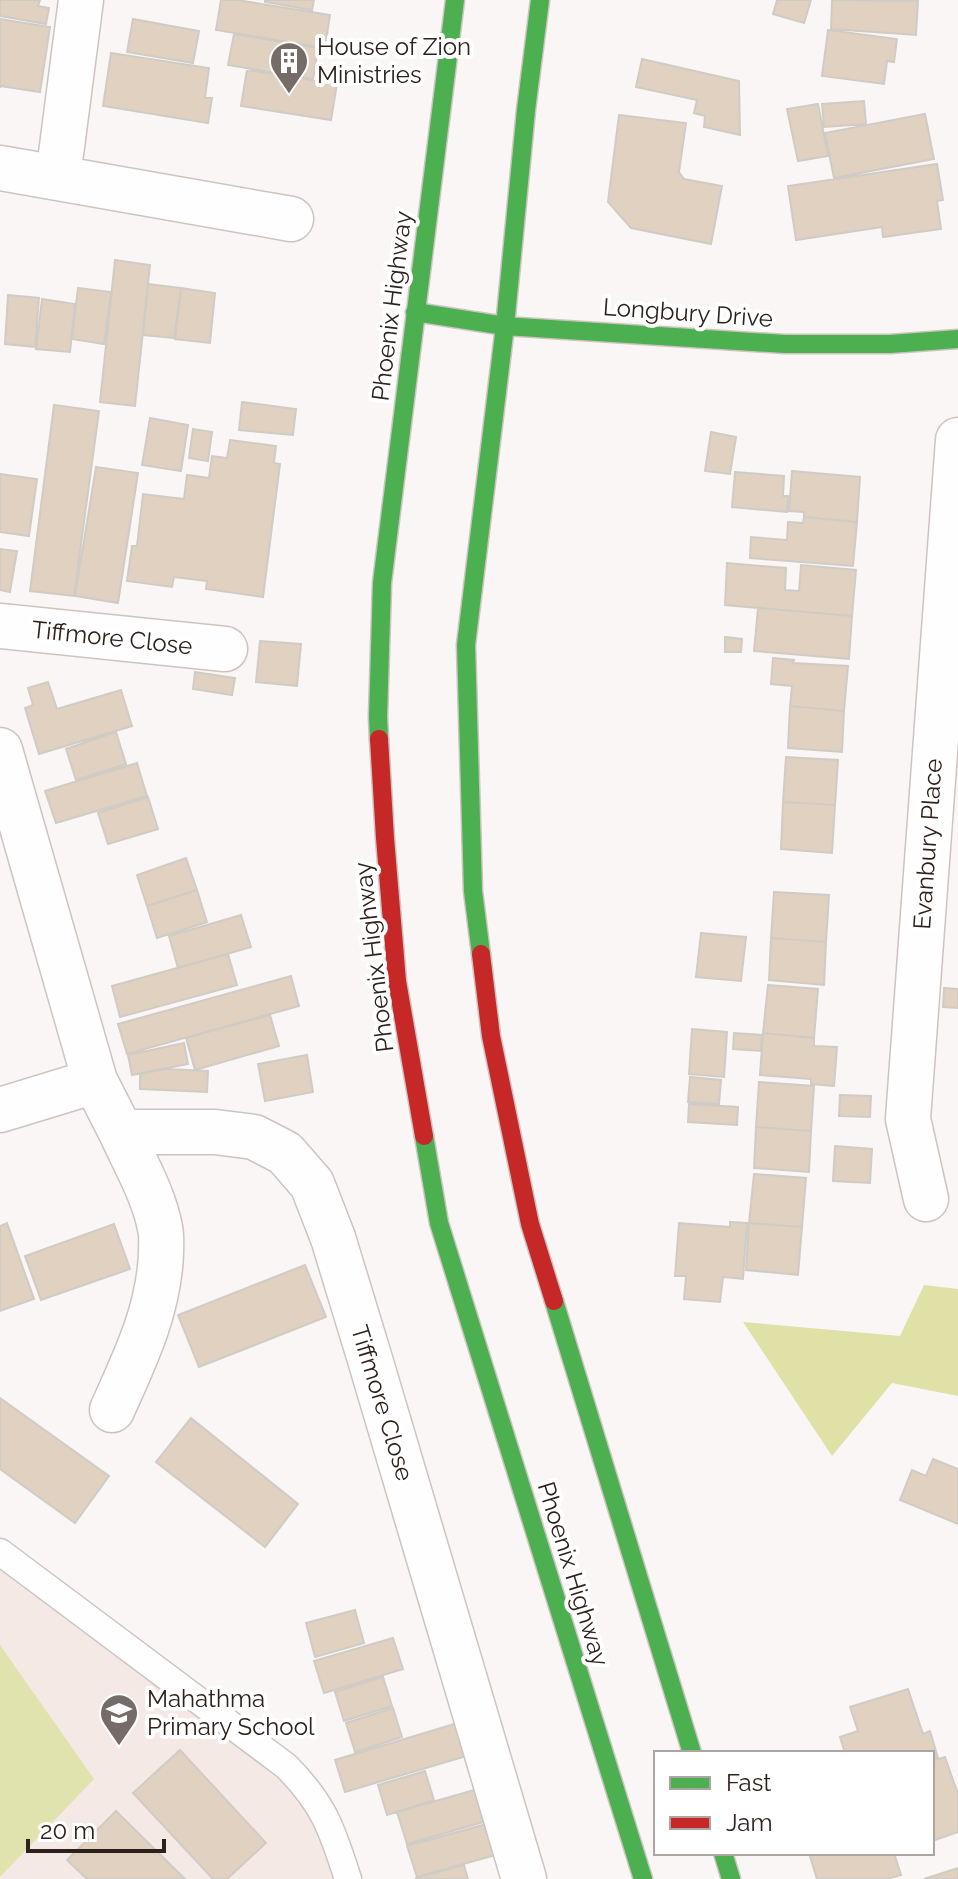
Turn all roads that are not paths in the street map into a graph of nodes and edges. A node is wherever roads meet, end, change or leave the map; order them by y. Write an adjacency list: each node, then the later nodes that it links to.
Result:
1 (81, 0): 5 (street)
2 (455, 0): 7 (main road, Phoenix Highway)
3 (540, 0): 8 (main road)
4 (0, 168): 5 (street)
5 (58, 177): 6 (street)
6 (291, 219)
7 (415, 312): 8 (main road, Longbury Drive); 24 (main road, Phoenix Highway)
8 (505, 326): 9 (main road, Longbury Drive); 20 (main road)
9 (958, 339)
10 (958, 440): 17 (street, Evanbury Place)
11 (0, 626): 12 (street, Tiffmore Close)
12 (225, 649)
13 (3, 774): 14 (street)
14 (95, 1081): 15 (street); 16 (street)
15 (0, 1110)
16 (121, 1132): 18 (street); 23 (street, Tiffmore Close)
17 (926, 1199)
18 (112, 1410)
19 (0, 1552): 22 (lane)
20 (691, 1751)
21 (724, 1855): 25 (main road)
22 (348, 1879)
23 (524, 1879)
24 (643, 1879)
25 (731, 1879)

